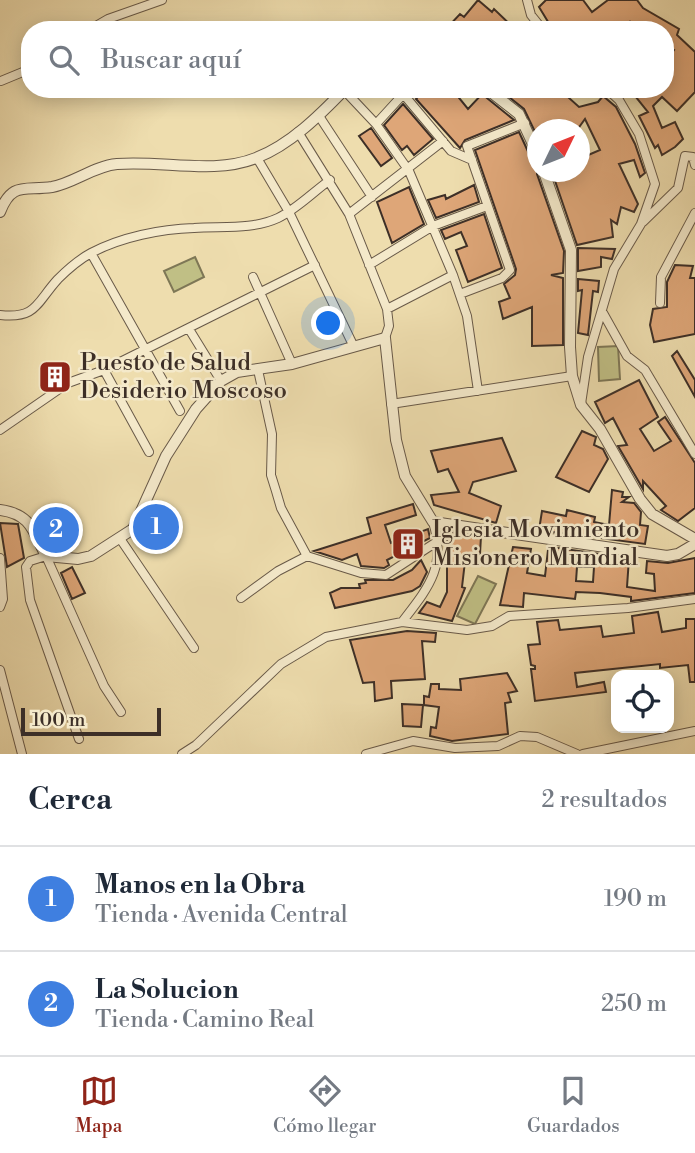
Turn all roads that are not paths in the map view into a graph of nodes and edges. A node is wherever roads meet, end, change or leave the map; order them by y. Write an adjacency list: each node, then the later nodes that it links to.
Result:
1 (162, 0): 3 (street)
2 (527, 0): 4 (street)
3 (104, 21)
4 (536, 21)
5 (21, 73): 6 (street)
6 (1, 81)
7 (336, 98): 13 (street)
8 (352, 98): 15 (street)
9 (398, 98): 15 (street)
10 (409, 98): 18 (street)
11 (499, 98): 14 (street)
12 (617, 98): 31 (street)
13 (319, 116): 17 (street); 25 (street)
14 (525, 123): 16 (street); 20 (street)
15 (376, 124): 22 (street)
16 (527, 128)
17 (298, 132): 19 (street); 23 (street)
18 (443, 141): 20 (street); 22 (street)
19 (257, 158): 27 (street); 28 (street)
20 (472, 160): 26 (street)
21 (695, 165): 31 (street)
22 (409, 171): 25 (street); 32 (street)
23 (330, 180): 28 (street); 30 (street)
24 (547, 182): 51 (street)
25 (372, 197): 30 (street)
26 (487, 206): 32 (street); 38 (street)
27 (0, 212)
28 (289, 212): 33 (street); 34 (street)
29 (695, 213): 40 (street)
30 (349, 214): 35 (street)
31 (641, 224): 42 (street)
32 (433, 226): 35 (street); 36 (street)
33 (91, 253): 43 (street); 47 (street)
34 (315, 265): 39 (street); 46 (street)
35 (369, 265): 41 (street)
36 (453, 275): 38 (street); 41 (street)
37 (253, 277): 39 (street)
38 (460, 293): 53 (street)
39 (261, 294): 44 (street); 48 (street)
40 (660, 303)
41 (387, 309): 45 (street)
42 (603, 313): 55 (street); 59 (street)
43 (0, 315)
44 (189, 329): 47 (street); 52 (street)
45 (385, 338): 46 (street); 54 (street)
46 (354, 347): 48 (street)
47 (147, 349): 49 (street); 56 (street)
48 (292, 364): 50 (street)
49 (104, 370): 57 (street); 58 (street)
50 (258, 370): 52 (street); 66 (street)
51 (572, 376): 53 (street); 55 (street)
52 (220, 381): 62 (street)
53 (478, 391): 54 (street)
54 (391, 404): 61 (street)
55 (583, 409): 64 (street)
56 (180, 411)
57 (0, 430)
58 (149, 452)
59 (695, 454)
60 (0, 510): 65 (street)
61 (433, 522): 63 (street); 64 (street)
62 (121, 540): 65 (street); 72 (street)
63 (438, 541): 66 (street); 71 (street)
64 (695, 542)
65 (46, 556): 74 (street); 76 (street)
66 (307, 556): 68 (street)
67 (0, 558): 70 (street)
68 (241, 598)
69 (695, 599): 71 (street)
70 (0, 607)
71 (402, 622): 78 (street)
72 (194, 648)
73 (0, 670): 77 (street)
74 (121, 712)
75 (695, 731): 81 (street)
76 (79, 739)
77 (22, 754)
78 (182, 754)
79 (366, 754): 80 (street)
80 (577, 754)
81 (583, 754)

